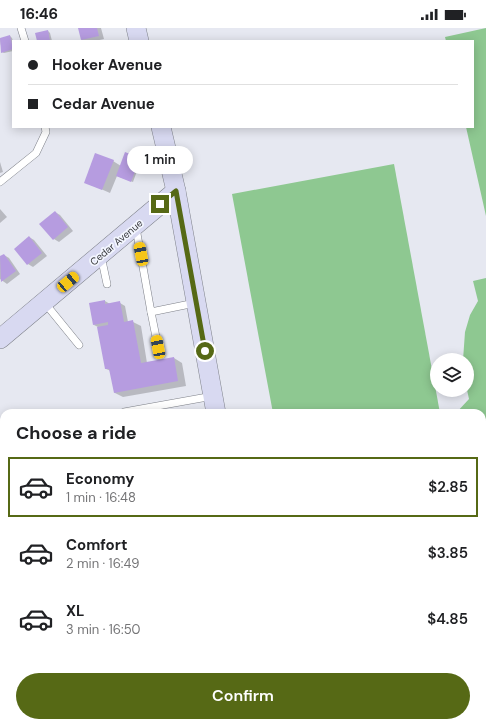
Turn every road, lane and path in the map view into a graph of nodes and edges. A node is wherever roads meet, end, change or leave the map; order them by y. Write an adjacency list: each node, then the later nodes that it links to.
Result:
1 (21, 28): 3 (lane)
2 (136, 28): 4 (street)
3 (25, 40)
4 (139, 40)
5 (45, 128): 7 (lane)
6 (161, 128): 8 (street)
7 (0, 182)
8 (176, 191): 9 (street, Cedar Avenue); 13 (street)
9 (135, 225): 10 (street, Cedar Avenue); 14 (lane)
10 (101, 254): 11 (lane); 12 (street, Cedar Avenue)
11 (107, 284)
12 (44, 302): 15 (street, Cedar Avenue); 16 (lane)
13 (197, 303): 14 (lane); 18 (street)
14 (151, 312): 17 (lane)
15 (0, 339)
16 (78, 345)
17 (158, 347)
18 (214, 404): 19 (lane)
19 (158, 409)

